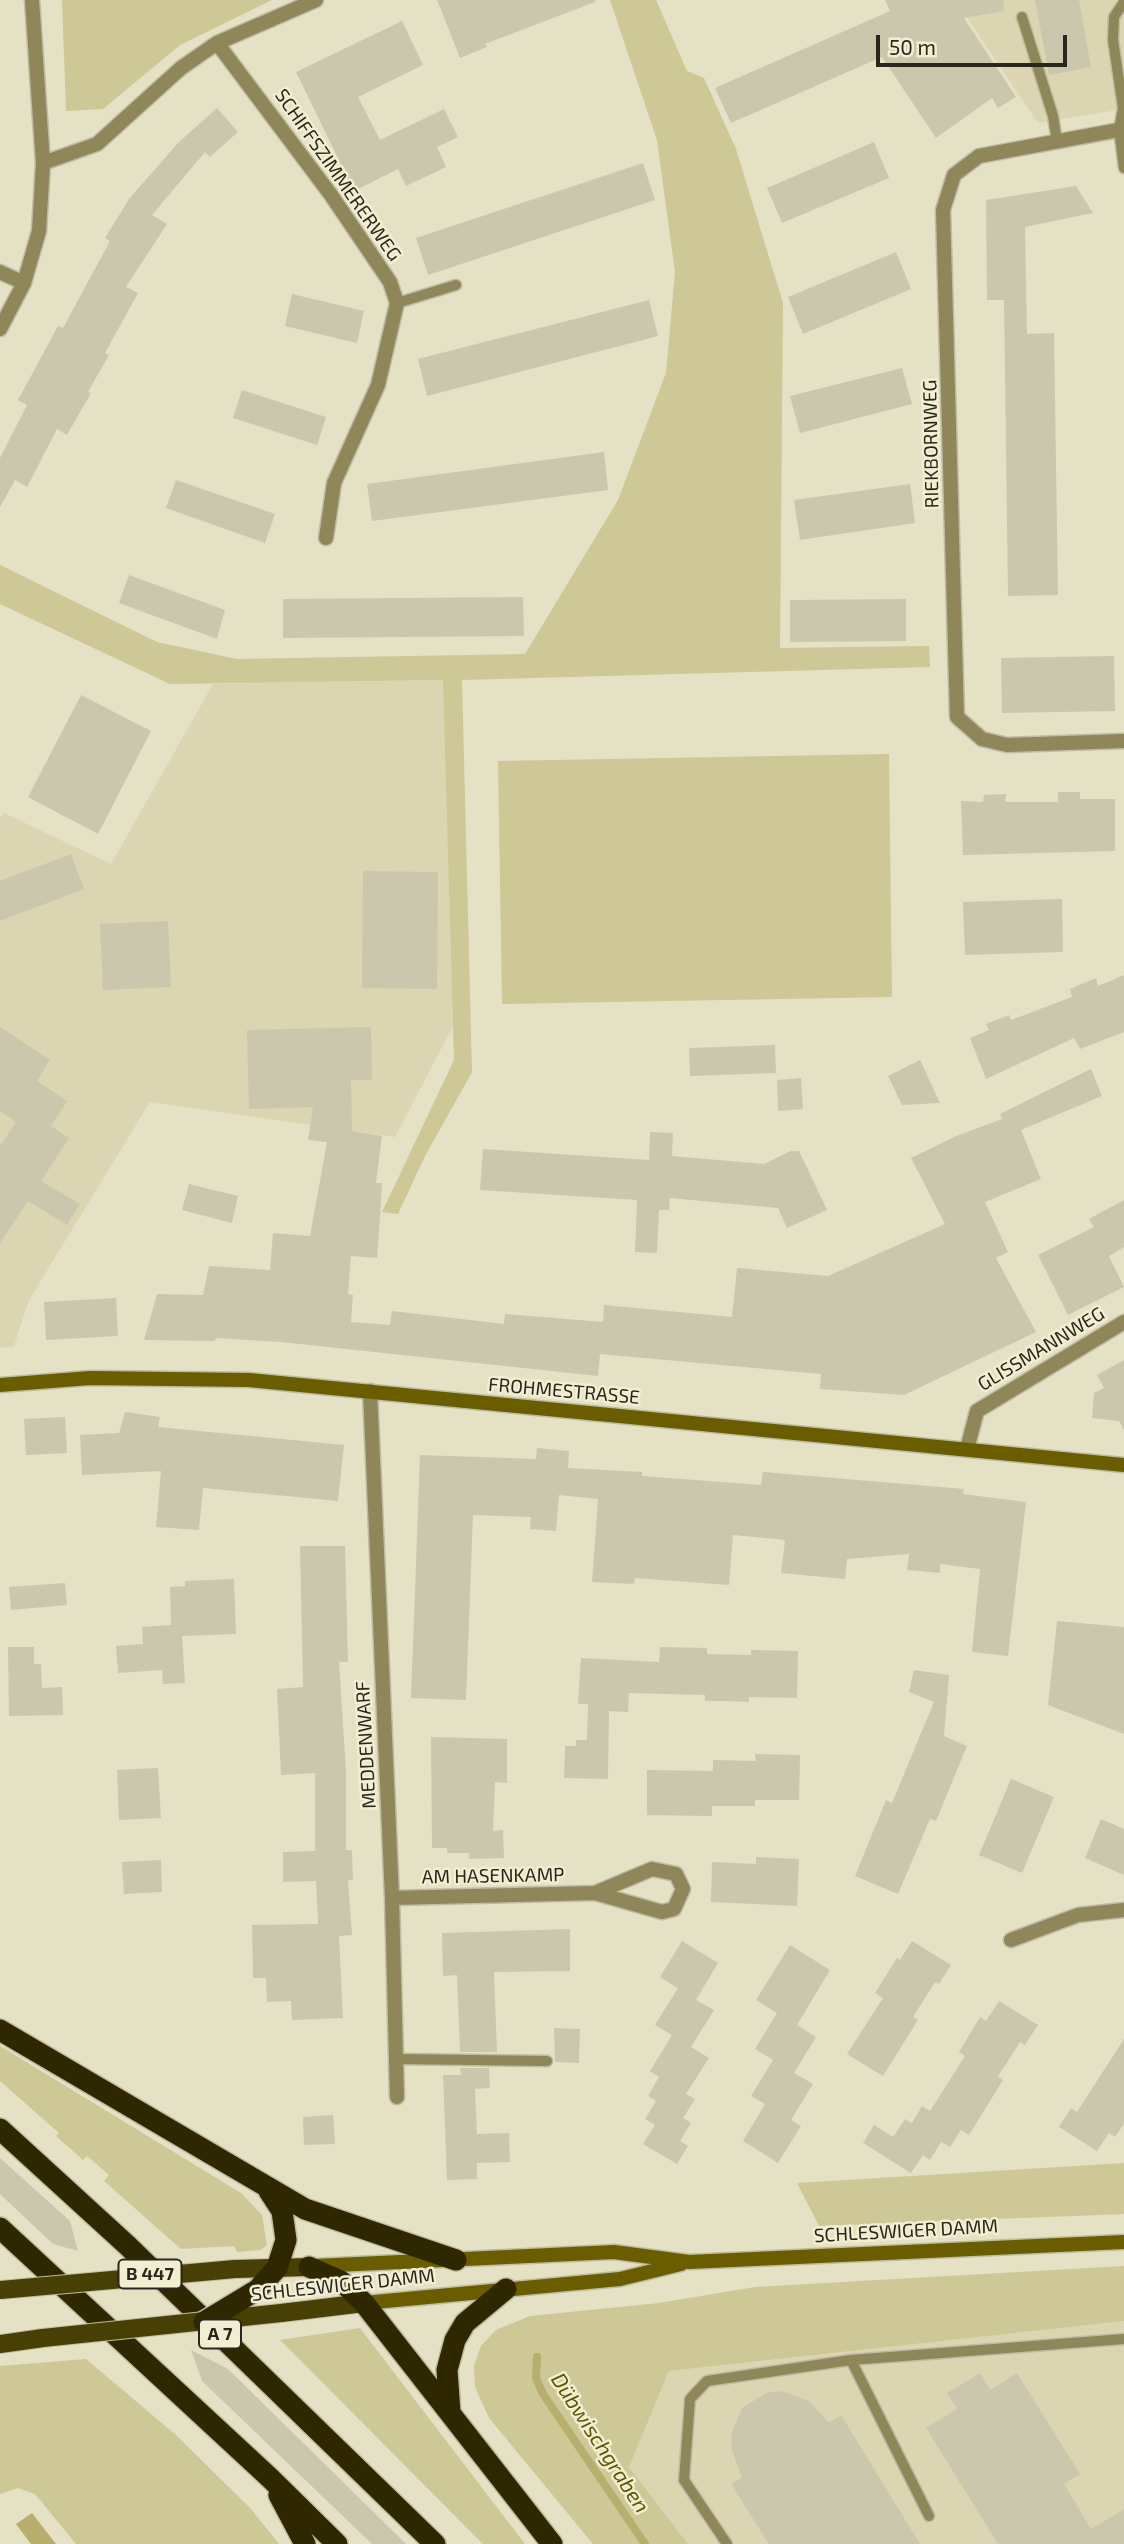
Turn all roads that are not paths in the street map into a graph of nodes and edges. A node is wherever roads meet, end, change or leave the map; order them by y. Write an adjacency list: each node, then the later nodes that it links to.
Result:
1 (32, 0): 8 (street)
2 (316, 0): 5 (street)
3 (1124, 2): 6 (lane)
4 (1022, 18): 7 (lane)
5 (217, 43): 8 (street); 13 (street, SCHIFFSZIMMERERWEG)
6 (1121, 130): 7 (street, RIEKBORNWEG); 9 (lane)
7 (1057, 142): 16 (street, RIEKBORNWEG)
8 (43, 163): 11 (street)
9 (1124, 168)
10 (0, 272): 11 (street)
11 (24, 283): 14 (street)
12 (456, 285): 13 (lane)
13 (397, 303): 15 (street)
14 (0, 329)
15 (326, 538)
16 (1124, 741)
17 (1124, 1322): 20 (street, GLISSMANNWEG)
18 (0, 1385): 19 (main road, FROHMESTRASSE)
19 (370, 1391): 20 (main road, FROHMESTRASSE); 23 (street, MEDDENWARF)
20 (967, 1449): 21 (main road, FROHMESTRASSE)
21 (1124, 1465)
22 (595, 1893): 22 (street, AM HASENKAMP); 23 (street, AM HASENKAMP)
23 (392, 1898): 27 (street, MEDDENWARF)
24 (1124, 1910): 25 (street)
25 (1011, 1940)
26 (0, 2029): 31 (highway)
27 (396, 2059): 28 (lane); 29 (street, MEDDENWARF)
28 (547, 2061)
29 (397, 2097)
30 (0, 2129): 50 (highway, A 7)
31 (265, 2187): 34 (highway); 36 (highway)
32 (0, 2228): 46 (highway)
33 (1124, 2242): 35 (main road, SCHLESWIGER DAMM)
34 (456, 2260): 35 (main road, SCHLESWIGER DAMM); 37 (main road, SCHLESWIGER DAMM)
35 (689, 2262): 38 (main road, SCHLESWIGER DAMM)
36 (277, 2267): 37 (main road, SCHLESWIGER DAMM / B 447); 39 (main road, SCHLESWIGER DAMM / B 447, bridge); 41 (highway, bridge)
37 (309, 2267): 40 (highway)
38 (506, 2290): 40 (main road, SCHLESWIGER DAMM); 45 (highway)
39 (0, 2291)
40 (364, 2303): 41 (main road, SCHLESWIGER DAMM, bridge); 45 (highway)
41 (204, 2322): 43 (main road, SCHLESWIGER DAMM, bridge)
42 (1124, 2339): 44 (lane)
43 (0, 2344)
44 (851, 2360): 47 (lane); 52 (lane)
45 (450, 2412): 51 (highway)
46 (270, 2477): 48 (highway); 49 (highway)
47 (929, 2516)
48 (305, 2544)
49 (337, 2544)
50 (435, 2544)
51 (552, 2544)
52 (727, 2544)

